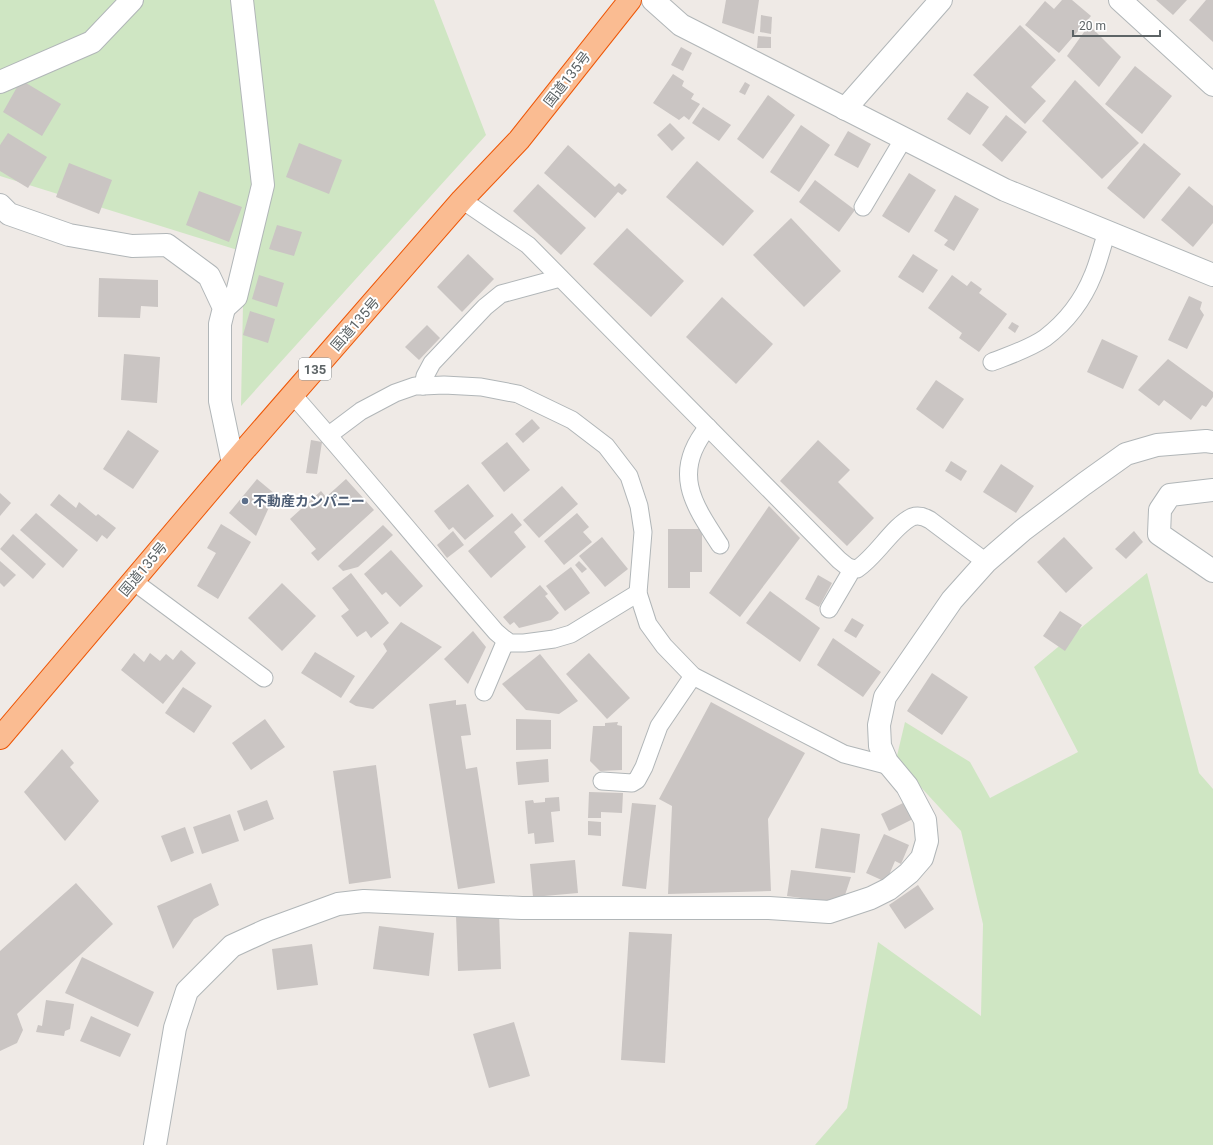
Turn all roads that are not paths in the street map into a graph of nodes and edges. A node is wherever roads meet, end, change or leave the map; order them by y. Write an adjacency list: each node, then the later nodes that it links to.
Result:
1 (132, 0): 7 (street)
2 (242, 0): 17 (street)
3 (630, 0): 11 (highway, 国道135号 / 135)
4 (653, 0): 9 (street)
5 (941, 0): 9 (street)
6 (1120, 0): 8 (street)
7 (0, 82)
8 (1213, 85)
9 (845, 108): 10 (street)
10 (904, 138): 13 (lane); 14 (street)
11 (462, 200): 16 (lane); 20 (highway, 国道135号 / 135)
12 (0, 205): 17 (street)
13 (863, 208)
14 (1107, 232): 15 (street); 18 (lane)
15 (1213, 275)
16 (560, 278): 19 (lane); 21 (lane)
17 (224, 308): 24 (street)
18 (992, 362)
19 (423, 386): 22 (lane); 31 (lane)
20 (293, 395): 22 (lane); 24 (highway, 国道135号 / 135)
21 (708, 427): 26 (lane); 28 (lane)
22 (329, 435): 33 (lane)
23 (1213, 442): 27 (street)
24 (233, 464): 30 (highway, 国道135号 / 135)
25 (1213, 490): 29 (street)
26 (720, 545)
27 (986, 562): 28 (lane); 38 (street)
28 (852, 568): 32 (lane)
29 (1213, 571)
30 (133, 581): 35 (lane); 37 (highway, 国道135号 / 135)
31 (638, 593): 33 (lane); 34 (lane)
32 (829, 609)
33 (506, 640): 36 (lane)
34 (693, 676): 38 (lane); 39 (lane)
35 (264, 678)
36 (484, 692)
37 (0, 738)
38 (890, 766): 40 (street)
39 (602, 781)
40 (154, 1145)

